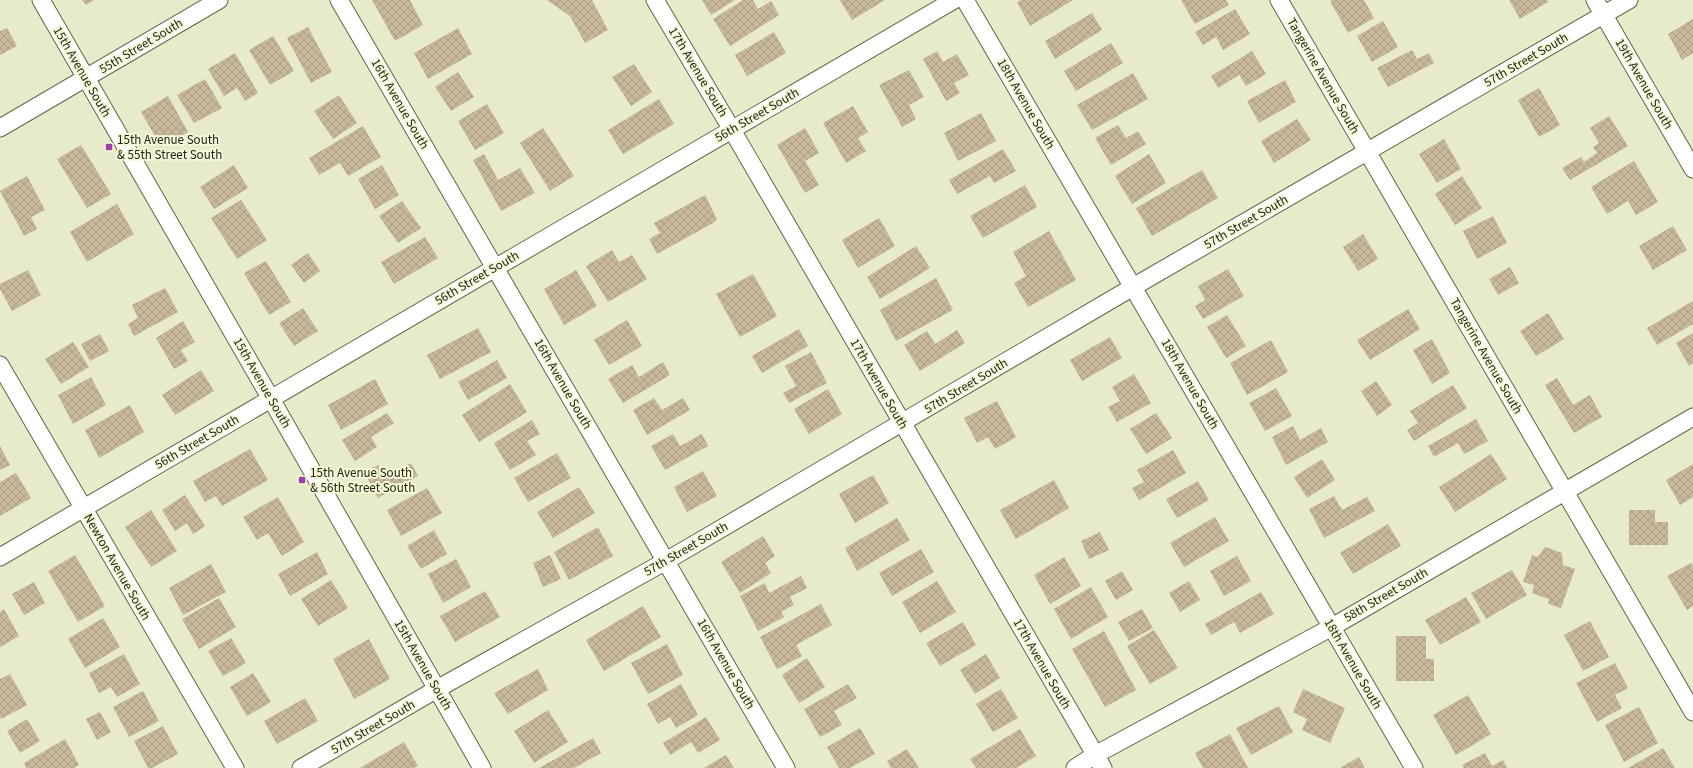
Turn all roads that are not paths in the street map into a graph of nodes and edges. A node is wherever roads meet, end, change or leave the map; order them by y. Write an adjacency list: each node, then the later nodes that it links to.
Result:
1 (41, 0): 11 (street, 15th Avenue South)
2 (219, 0): 11 (street, 55th Street South)
3 (339, 0): 16 (street, 16th Avenue South)
4 (655, 0): 13 (street, 17th Avenue South)
5 (954, 0): 13 (street, 56th Street South)
6 (965, 0): 17 (street, 18th Avenue South)
7 (1279, 0): 14 (street, Tangerine Avenue South)
8 (1595, 0): 10 (street, 19th Avenue South)
9 (1629, 0): 10 (street, 57th Street South)
10 (1604, 15): 14 (street, 57th Street South); 15 (street, 19th Avenue South)
11 (86, 79): 12 (street, 55th Street South); 19 (street, 15th Avenue South)
12 (0, 128)
13 (732, 130): 16 (street, 56th Street South); 21 (street, 17th Avenue South)
14 (1367, 152): 17 (street, 57th Street South); 22 (street, Tangerine Avenue South)
15 (1693, 169)
16 (495, 268): 19 (street, 56th Street South); 25 (street, 16th Avenue South)
17 (1133, 287): 21 (street, 57th Street South); 26 (street, 18th Avenue South)
18 (0, 365): 23 (street, Newton Avenue South)
19 (271, 399): 23 (street, 56th Street South); 27 (street, 15th Avenue South)
20 (1693, 417): 22 (street, 58th Street South)
21 (902, 423): 25 (street, 57th Street South); 29 (street, 17th Avenue South)
22 (1564, 491): 26 (street, 58th Street South); 28 (street, Tangerine Avenue South)
23 (83, 508): 24 (street, 56th Street South); 30 (street, Newton Avenue South)
24 (0, 557)
25 (666, 562): 27 (street, 57th Street South); 33 (street, 16th Avenue South)
26 (1332, 627): 29 (street, 58th Street South); 35 (street, 18th Avenue South)
27 (437, 690): 31 (street, 57th Street South); 32 (street, 15th Avenue South)
28 (1693, 712)
29 (1099, 762): 34 (street, 58th Street South)
30 (235, 768)
31 (301, 768)
32 (482, 768)
33 (786, 768)
34 (1075, 768)
35 (1414, 768)

